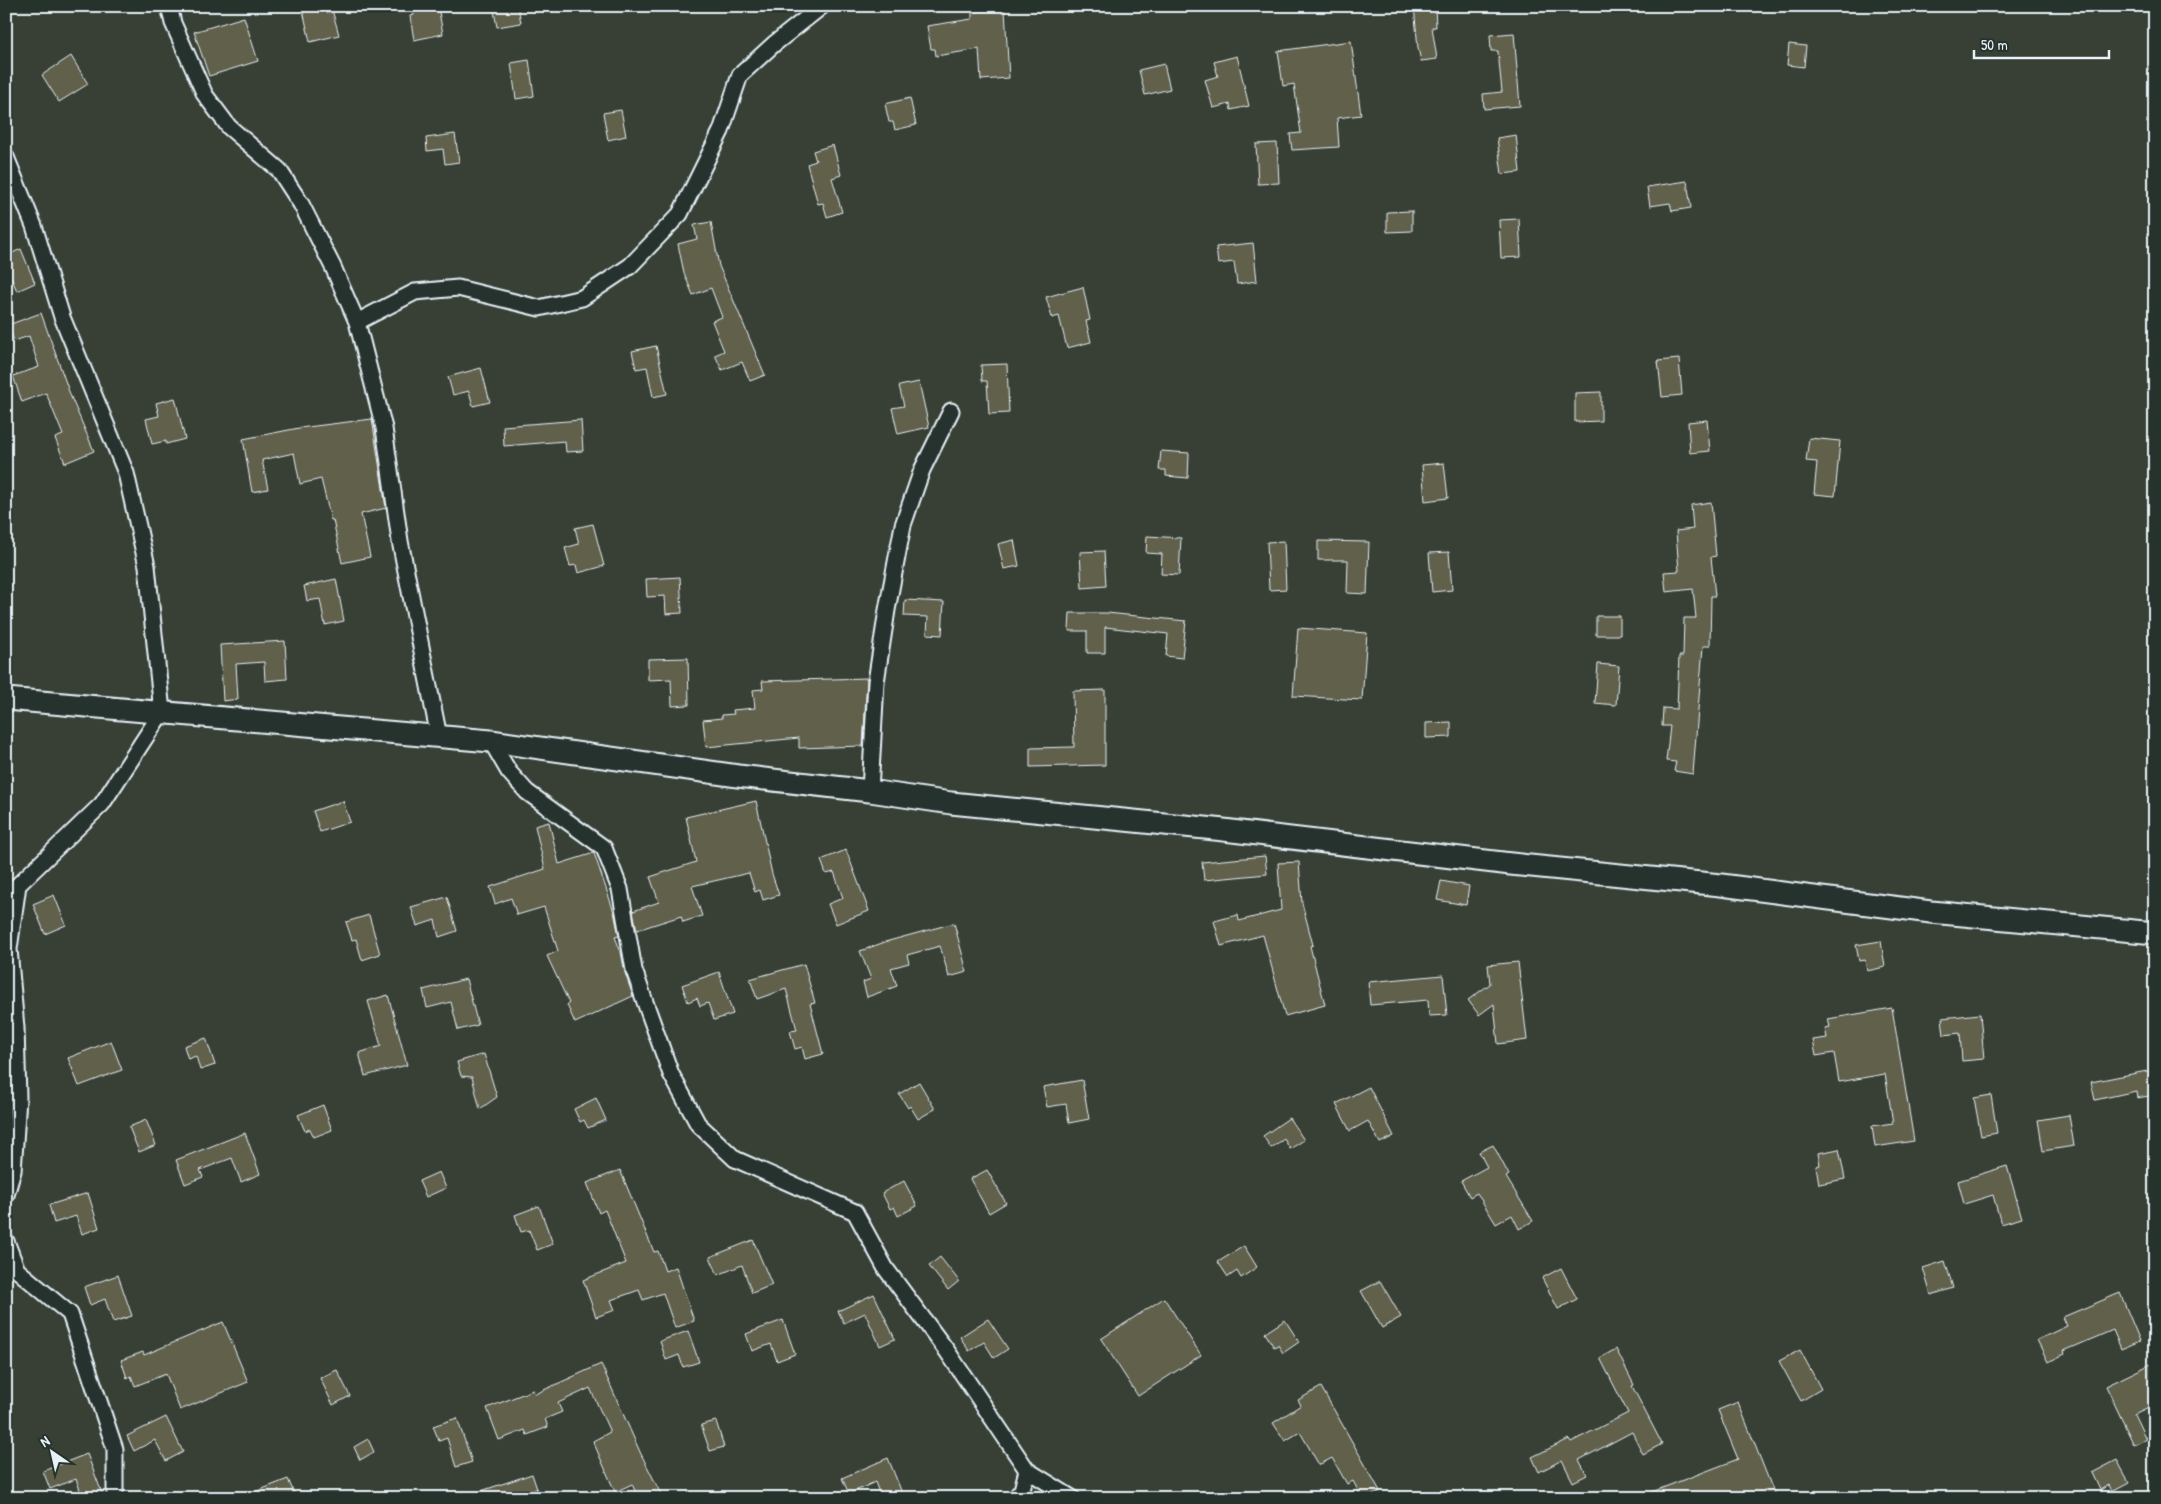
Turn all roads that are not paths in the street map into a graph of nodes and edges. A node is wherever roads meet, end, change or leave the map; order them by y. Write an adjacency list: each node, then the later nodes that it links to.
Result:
1 (169, 6): 4 (street)
2 (822, 6): 4 (street)
3 (6, 157): 7 (street)
4 (357, 322): 8 (street)
5 (951, 411): 10 (street)
6 (6, 699): 7 (street)
7 (162, 712): 8 (street); 12 (street)
8 (439, 736): 9 (street)
9 (492, 742): 10 (street); 14 (street)
10 (870, 791): 11 (street)
11 (2155, 933)
12 (6, 1195)
13 (6, 1241): 15 (street)
14 (1027, 1470): 16 (street); 17 (street)
15 (115, 1498)
16 (1015, 1498)
17 (1072, 1498)

